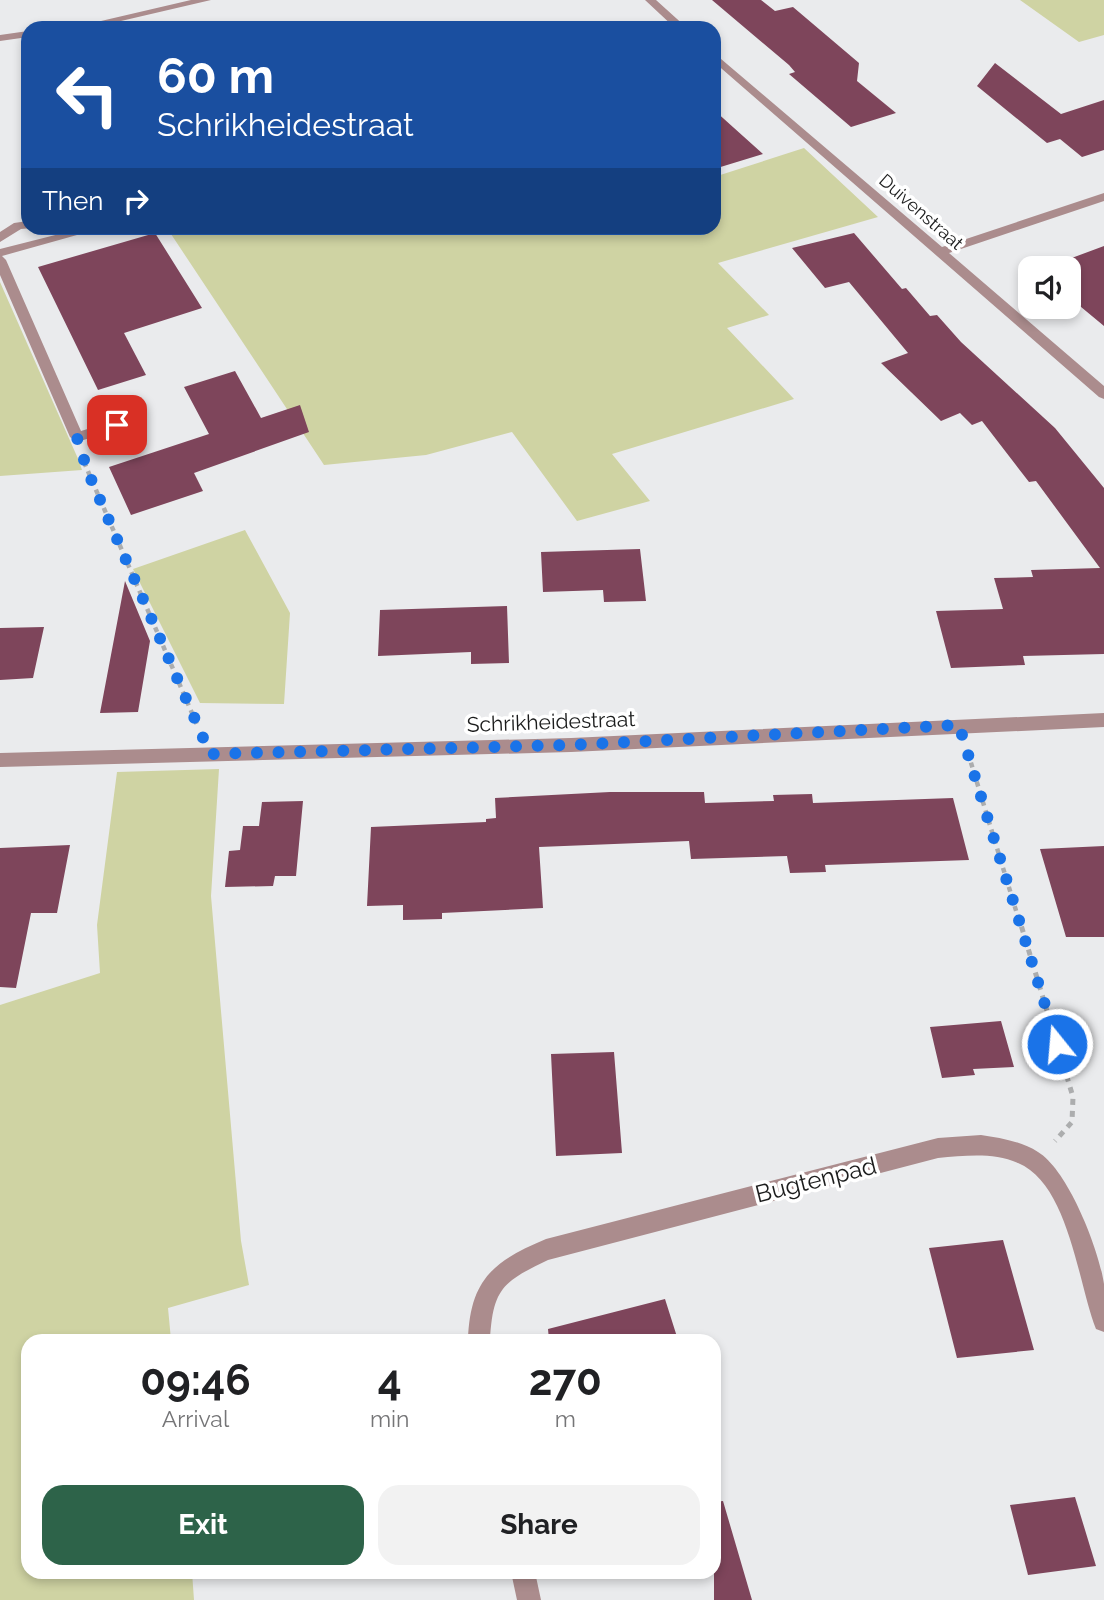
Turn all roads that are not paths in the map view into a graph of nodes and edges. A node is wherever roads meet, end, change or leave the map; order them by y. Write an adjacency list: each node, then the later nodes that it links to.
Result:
1 (206, 0): 3 (street)
2 (650, 0): 4 (street)
3 (108, 21)
4 (674, 21)
5 (21, 35): 6 (street)
6 (0, 38)
7 (721, 62): 12 (street, Duivenstraat)
8 (1104, 197): 12 (street)
9 (21, 226): 11 (street)
10 (69, 235): 13 (street)
11 (0, 239)
12 (940, 252): 15 (street, Duivenstraat)
13 (0, 253)
14 (0, 260): 16 (street)
15 (1104, 394)
16 (137, 419)
17 (1104, 720): 18 (street, Schrikheidestraat)
18 (0, 760)
19 (1104, 1321): 20 (street, Bugtenpad)
20 (479, 1334)
21 (524, 1579): 22 (street)
22 (529, 1600)

